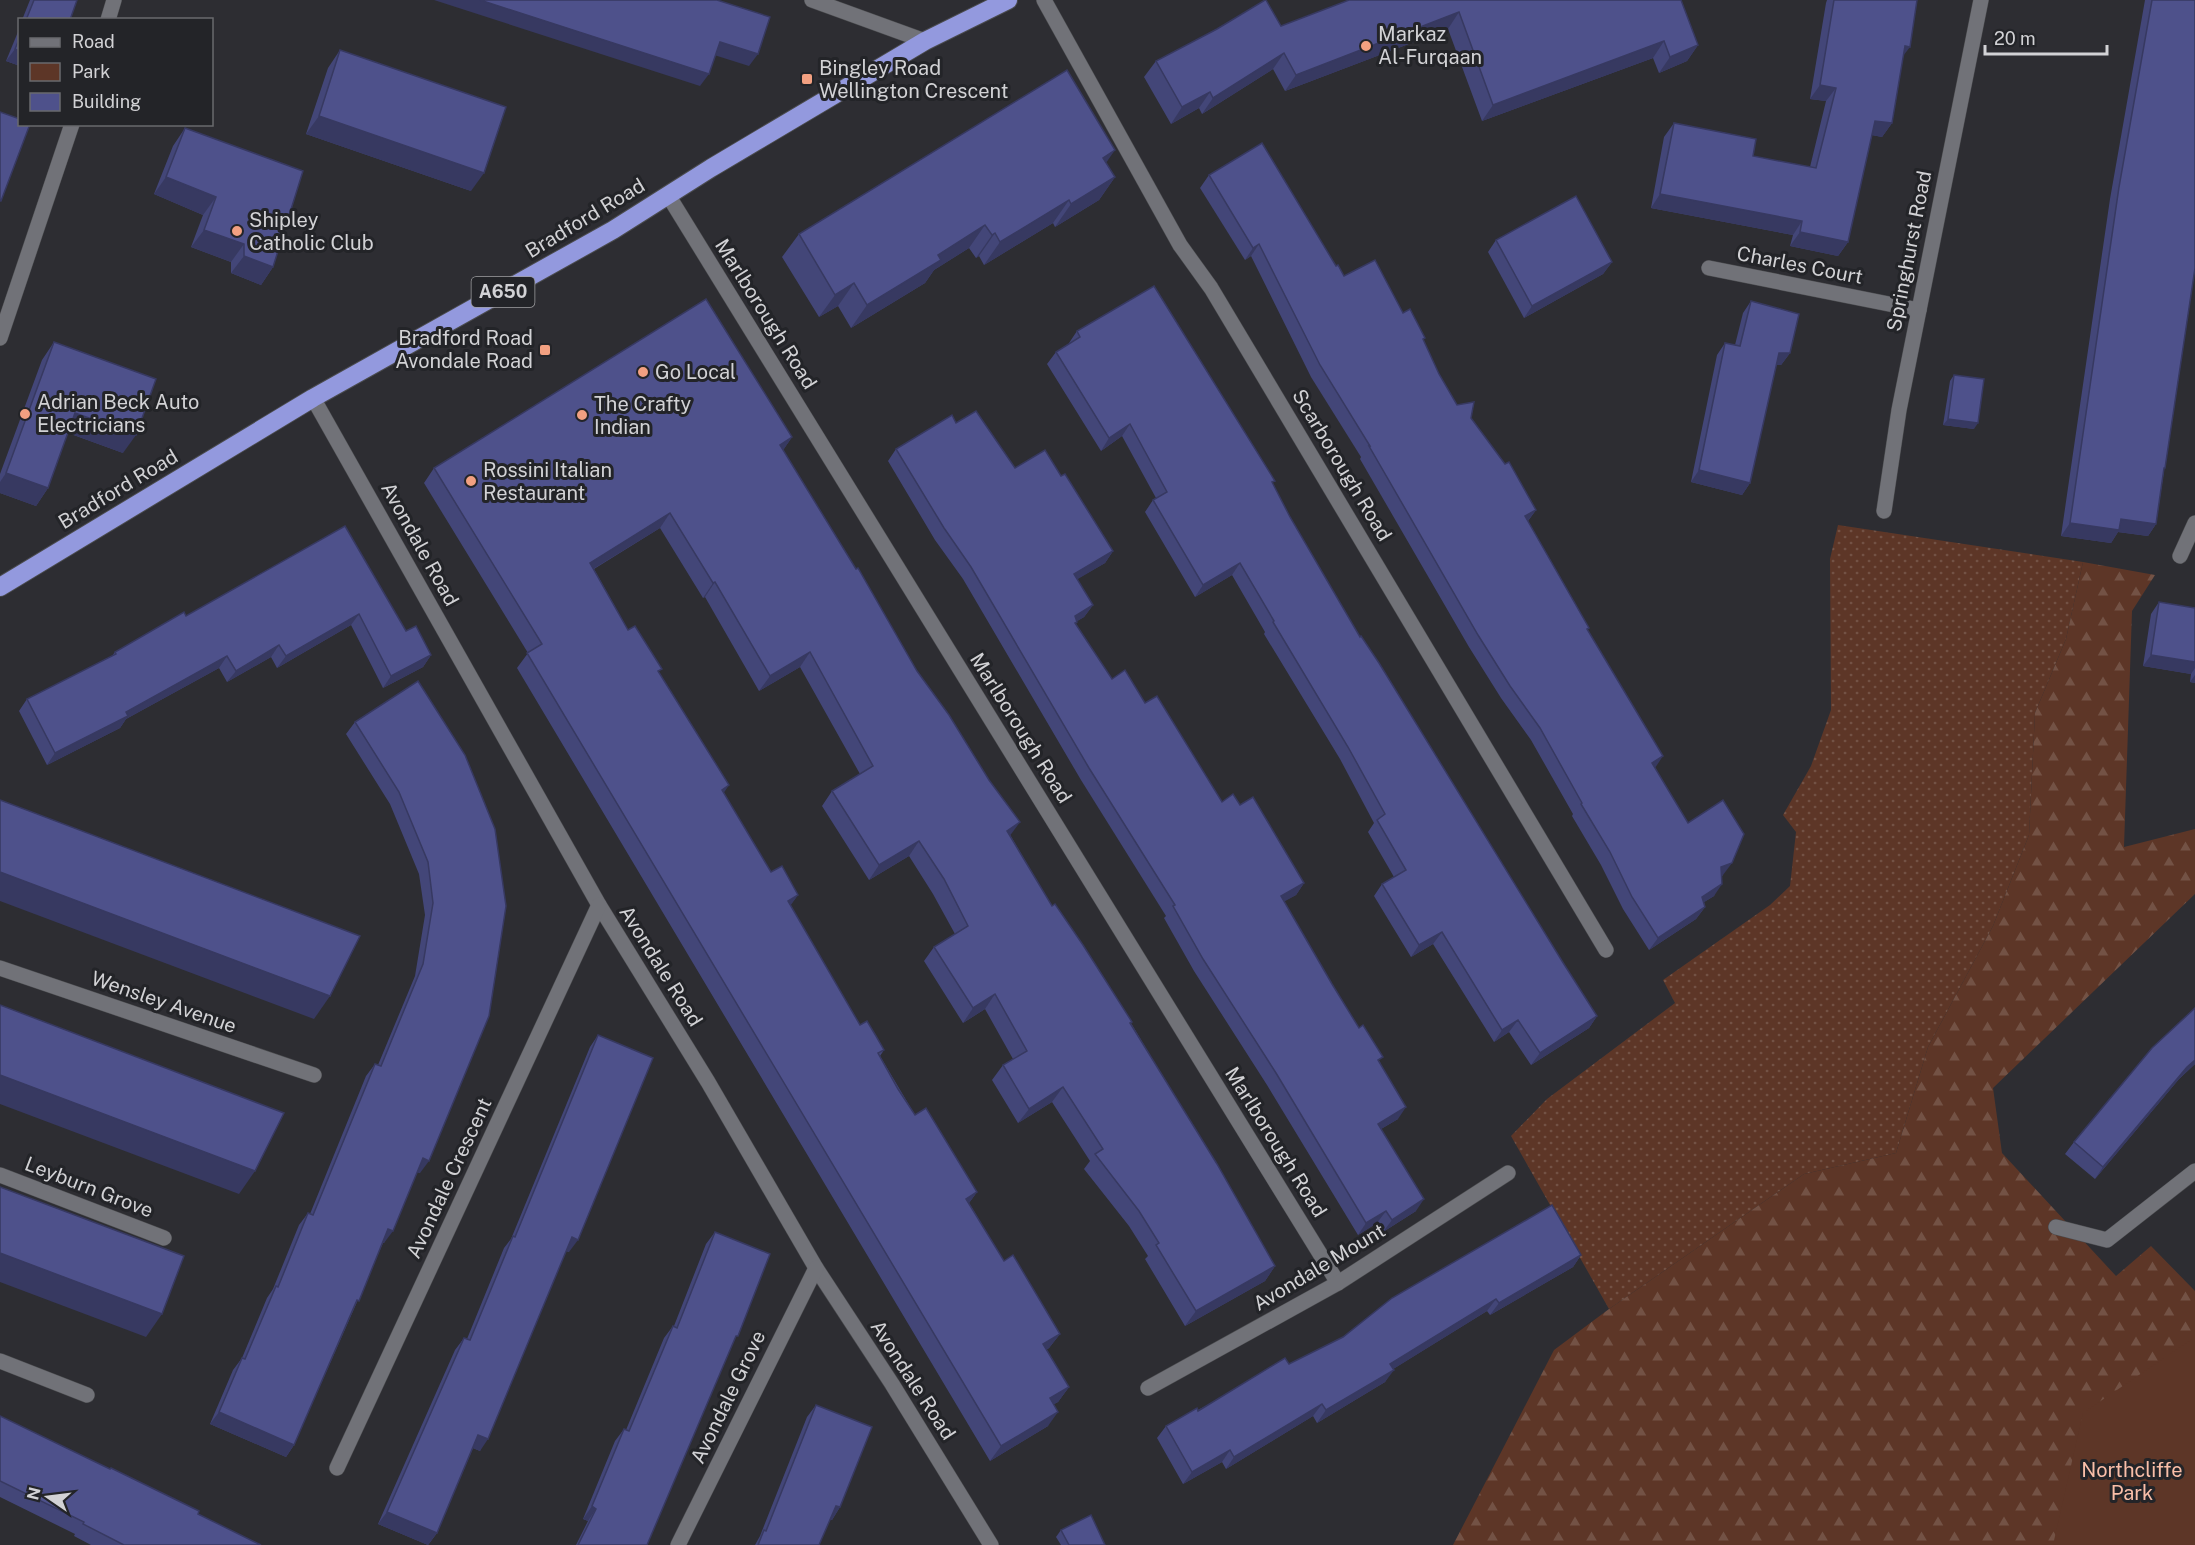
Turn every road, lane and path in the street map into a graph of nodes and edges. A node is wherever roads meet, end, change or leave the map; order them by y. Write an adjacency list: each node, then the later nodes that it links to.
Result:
1 (114, 0): 6 (street)
2 (812, 0): 7 (street)
3 (1008, 0): 7 (highway, Bradford Road / A650)
4 (1044, 0): 19 (street, Scarborough Road)
5 (1981, 0): 11 (street, Springhurst Road)
6 (109, 18)
7 (925, 41): 9 (highway, Bradford Road / A650)
8 (71, 126): 12 (street)
9 (669, 195): 13 (highway, Bradford Road / A650); 28 (street, Marlborough Road)
10 (1709, 268): 11 (street, Charles Court)
11 (1919, 310): 14 (street, Springhurst Road)
12 (0, 339)
13 (313, 398): 17 (highway, Bradford Road / A650); 18 (street, Avondale Road)
14 (1884, 511)
15 (2195, 523): 16 (street)
16 (2180, 556)
17 (0, 587)
18 (599, 905): 27 (street, Avondale Road); 32 (street, Avondale Crescent)
19 (1606, 950)
20 (0, 968): 21 (street, Wensley Avenue)
21 (314, 1075)
22 (2195, 1171): 25 (street)
23 (1508, 1173): 28 (street, Avondale Mount)
24 (0, 1175): 26 (street, Leyburn Grove)
25 (2056, 1227)
26 (164, 1238)
27 (816, 1269): 33 (street, Avondale Grove); 34 (street, Avondale Road)
28 (1338, 1283): 30 (street, Avondale Mount)
29 (0, 1361): 31 (street)
30 (1148, 1389)
31 (87, 1395)
32 (337, 1468)
33 (678, 1545)
34 (991, 1545)

